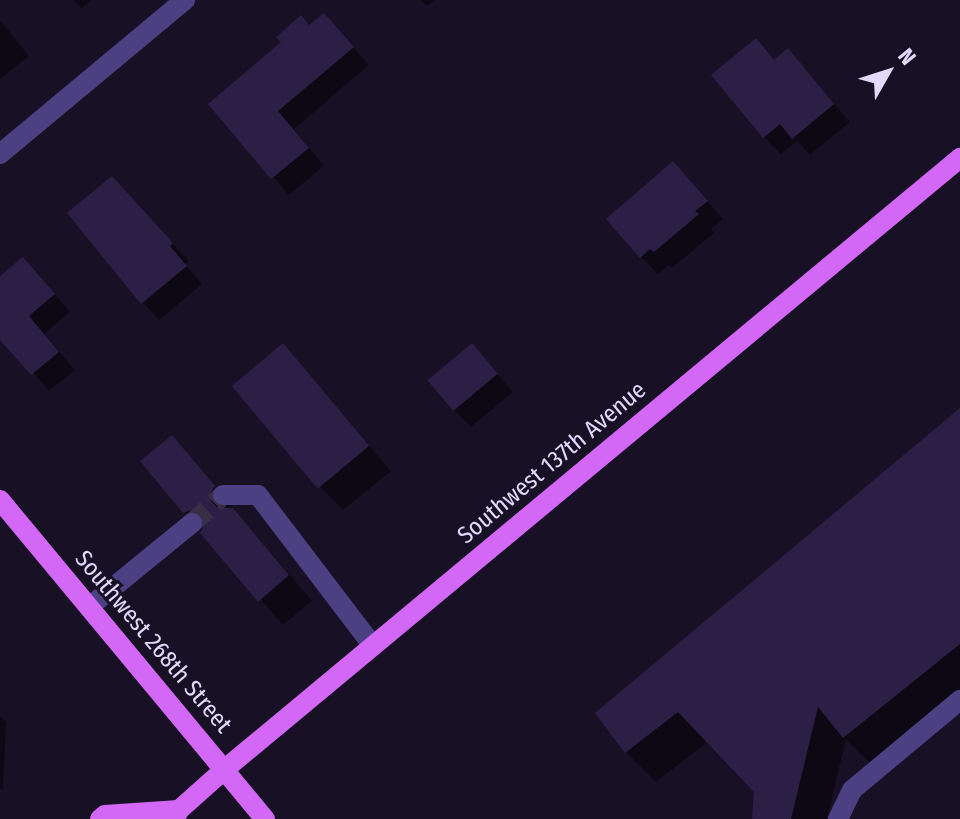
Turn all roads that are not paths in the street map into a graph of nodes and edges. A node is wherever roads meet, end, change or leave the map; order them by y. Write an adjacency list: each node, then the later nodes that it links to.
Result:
1 (185, 0): 2 (street)
2 (0, 154)
3 (960, 158): 8 (main road, Southwest 137th Avenue)
4 (223, 495): 8 (street)
5 (0, 500): 7 (main road, Southwest 268th Street)
6 (192, 523): 7 (street)
7 (89, 607): 10 (main road, Southwest 268th Street)
8 (373, 646): 10 (main road, Southwest 137th Avenue)
9 (960, 700): 14 (street)
10 (225, 769): 11 (main road, Southwest 137th Avenue); 13 (main road, Southwest 268th Street)
11 (177, 814): 12 (main road, Southwest 137th Avenue)
12 (100, 819)
13 (265, 819)
14 (838, 819)

